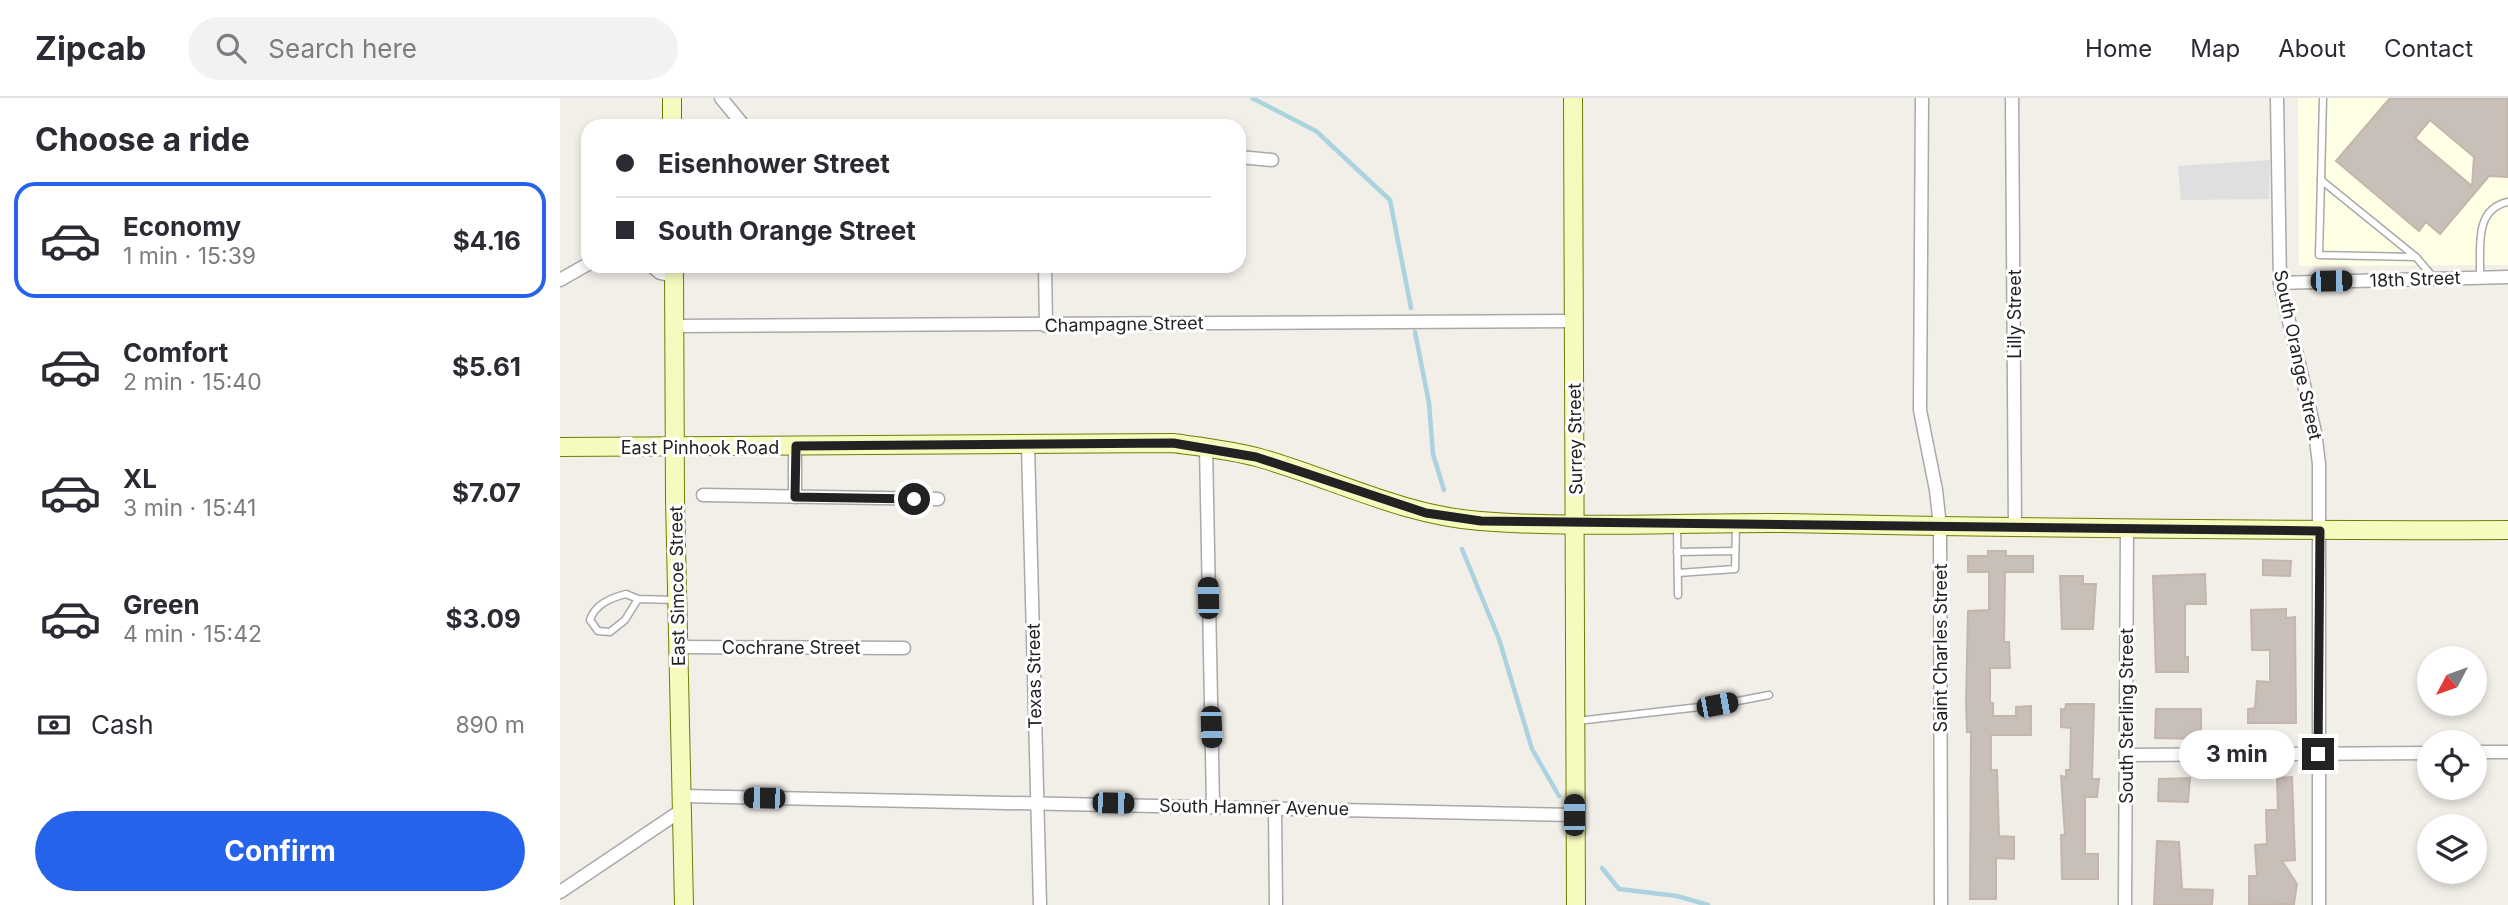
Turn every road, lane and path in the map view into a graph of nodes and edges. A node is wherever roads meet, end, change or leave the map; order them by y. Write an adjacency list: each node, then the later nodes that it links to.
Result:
1 (672, 98): 8 (main road)
2 (722, 98): 9 (street)
3 (1573, 98): 23 (main road, Surrey Street)
4 (1922, 98): 37 (street, Saint Charles Street)
5 (2012, 98): 39 (street, Lilly Street)
6 (2277, 98): 22 (street, South Orange Street)
7 (2323, 98): 12 (lane)
8 (672, 119)
9 (738, 119)
10 (1246, 158): 11 (street)
11 (1272, 160)
12 (2321, 180): 14 (lane); 14 (lane)
13 (2508, 202): 19 (lane)
14 (2416, 257): 20 (lane)
15 (581, 268): 21 (street)
16 (674, 273): 24 (main road, East Simcoe Street)
17 (1045, 273): 25 (street)
18 (2508, 277): 19 (street, 18th Street)
19 (2480, 278): 20 (street, 18th Street)
20 (2434, 279): 22 (street, 18th Street)
21 (560, 280)
22 (2280, 283): 41 (street, South Orange Street)
23 (1573, 321): 25 (street, Champagne Street); 36 (main road, Surrey Street)
24 (675, 326): 25 (street, Champagne Street); 29 (main road, East Simcoe Street)
25 (1046, 326)
26 (796, 446): 27 (main road, East Pinhook Road); 29 (main road, East Pinhook Road); 32 (street)
27 (1028, 446): 30 (main road, East Pinhook Road); 57 (street, Texas Street)
28 (560, 447): 29 (main road, East Pinhook Road)
29 (675, 447): 47 (main road, East Simcoe Street)
30 (1206, 447): 36 (main road, East Pinhook Road); 59 (street)
31 (703, 495): 32 (street)
32 (795, 497): 33 (street)
33 (938, 499)
34 (1676, 523): 35 (main road, East Pinhook Road); 36 (main road, East Pinhook Road); 43 (lane)
35 (1736, 523): 37 (main road, East Pinhook Road); 42 (lane)
36 (1575, 524): 51 (main road, Surrey Street)
37 (1940, 526): 39 (main road, East Pinhook Road); 67 (street, Saint Charles Street)
38 (2127, 527): 39 (main road, East Pinhook Road); 41 (main road, East Pinhook Road); 56 (street, South Sterling Street)
39 (2015, 529)
40 (2508, 530): 41 (main road, East Pinhook Road)
41 (2320, 531): 55 (street, South Orange Street)
42 (1735, 551): 43 (lane); 44 (lane)
43 (1677, 552): 44 (lane)
44 (1678, 573): 45 (lane)
45 (1678, 595)
46 (638, 599): 46 (lane); 47 (lane)
47 (677, 600): 48 (main road, East Simcoe Street)
48 (678, 647): 49 (street, Cochrane Street); 58 (main road, East Simcoe Street)
49 (904, 648)
50 (1769, 695): 51 (lane)
51 (1575, 722): 61 (main road, Surrey Street)
52 (2487, 752): 53 (street)
53 (2508, 752)
54 (2417, 753): 55 (street)
55 (2318, 754): 56 (street); 69 (street, South Orange Street)
56 (2126, 755): 68 (street, South Sterling Street)
57 (1037, 802): 58 (street, South Hamner Avenue); 59 (street, South Hamner Avenue); 64 (street, Texas Street)
58 (682, 803): 62 (street); 63 (main road, East Simcoe Street)
59 (1213, 805): 60 (street, South Hamner Avenue)
60 (1275, 807): 61 (street, South Hamner Avenue); 65 (street)
61 (1574, 815): 66 (main road, Surrey Street)
62 (560, 892)
63 (684, 905)
64 (1040, 905)
65 (1276, 905)
66 (1576, 905)
67 (1941, 905)
68 (2125, 905)
69 (2319, 905)

